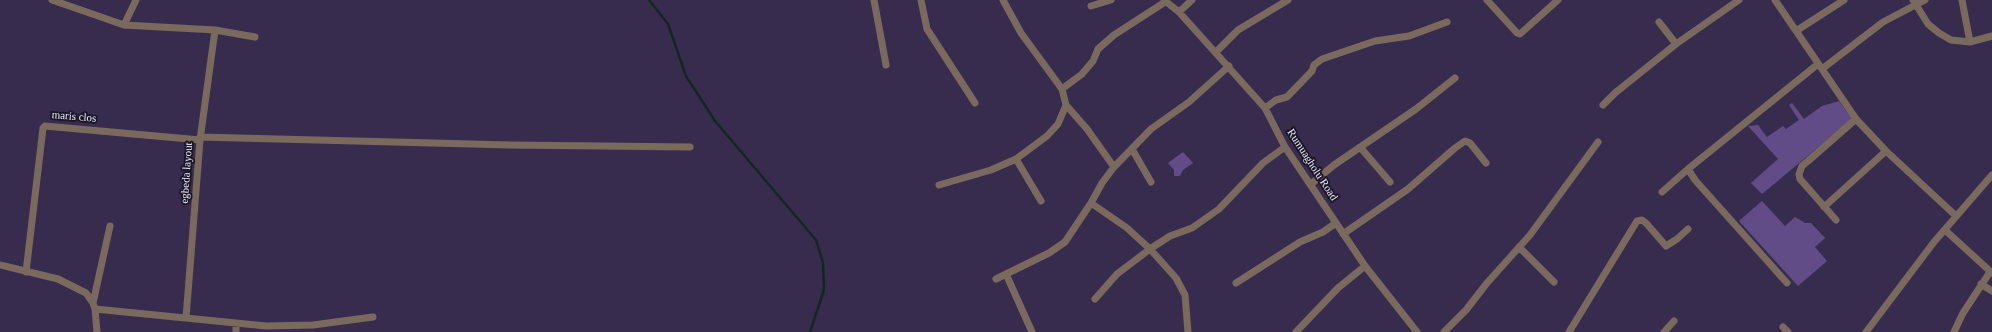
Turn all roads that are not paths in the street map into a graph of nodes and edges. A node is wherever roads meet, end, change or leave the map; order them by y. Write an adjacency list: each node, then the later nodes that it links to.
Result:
1 (52, 0): 22 (street)
2 (136, 0): 22 (street)
3 (874, 0): 30 (street)
4 (921, 0): 35 (street)
5 (1003, 0): 34 (street)
6 (1111, 0): 18 (street)
7 (1192, 0): 19 (street)
8 (1288, 0): 29 (street)
9 (1487, 0): 10 (street)
10 (1558, 0)
11 (1739, 0): 28 (street)
12 (1775, 0): 24 (street)
13 (1844, 0): 24 (street)
14 (1925, 0): 17 (street)
15 (1962, 0): 27 (street)
16 (1165, 1): 19 (street, Rumuagholu Road); 34 (street)
17 (1914, 3): 27 (street); 32 (street)
18 (1091, 6)
19 (1179, 12): 29 (street, Rumuagholu Road)
20 (1447, 22): 38 (street)
21 (1660, 22): 28 (street)
22 (124, 25): 23 (street)
23 (214, 30): 26 (street); 40 (street, egbeda layout)
24 (1796, 31): 32 (street)
25 (1992, 36): 27 (street)
26 (255, 37)
27 (1970, 42)
28 (1676, 44): 36 (street)
29 (1216, 52): 31 (street, Rumuagholu Road)
30 (886, 65)
31 (1229, 66): 38 (street, Rumuagholu Road); 45 (street)
32 (1820, 67): 39 (street); 50 (street)
33 (1455, 78): 44 (street)
34 (1062, 89): 37 (street)
35 (975, 103)
36 (1603, 105)
37 (1066, 106): 47 (street); 49 (street)
38 (1265, 108): 43 (street, Rumuagholu Road)
39 (1856, 119): 46 (street); 59 (street)
40 (200, 138): 42 (street); 71 (street, maris clos); 83 (street, egbeda layout)
41 (1598, 142): 67 (street)
42 (690, 147)
43 (1285, 147): 54 (street, Rumuagholu Road); 68 (street)
44 (1360, 147): 53 (street); 54 (street)
45 (1132, 149): 49 (street); 52 (street)
46 (1886, 151): 59 (street); 60 (street)
47 (1016, 159): 55 (street); 57 (street)
48 (1486, 163): 66 (street)
49 (1114, 167): 58 (street)
50 (1688, 169): 56 (street); 77 (street)
51 (1992, 175): 60 (street)
52 (1151, 182)
53 (1390, 182)
54 (1311, 184): 62 (street, Rumuagholu Road)
55 (939, 186)
56 (1662, 192)
57 (1041, 200)
58 (1091, 203): 68 (street); 73 (street)
59 (1824, 207): 61 (street)
60 (1956, 216): 65 (street)
61 (1836, 220)
62 (1336, 224): 66 (street, Rumuagholu Road); 76 (street)
63 (110, 226): 81 (street)
64 (1688, 229): 94 (street)
65 (1945, 230): 72 (street); 96 (street)
66 (1343, 234): 70 (street, Rumuagholu Road)
67 (1519, 247): 75 (street); 93 (street)
68 (1150, 249): 80 (street); 90 (street)
69 (0, 266): 71 (street)
70 (1365, 266): 91 (street); 92 (street, Rumuagholu Road)
71 (26, 272): 81 (street)
72 (1991, 273): 78 (street)
73 (1006, 274): 74 (street); 89 (street)
74 (996, 279)
75 (1554, 282)
76 (1236, 283)
77 (1787, 283)
78 (1981, 284): 79 (street); 97 (street)
79 (1992, 291)
80 (1095, 299)
81 (94, 306): 83 (street); 87 (street)
82 (373, 317): 86 (street)
83 (186, 318): 85 (street)
84 (1674, 321): 95 (street)
85 (236, 324): 86 (street); 88 (street)
86 (313, 328)
87 (97, 332)
88 (236, 332)
89 (1032, 332)
90 (1188, 332)
91 (1296, 332)
92 (1417, 332)
93 (1444, 332)
94 (1569, 332)
95 (1664, 332)
96 (1866, 332)
97 (1954, 332)

